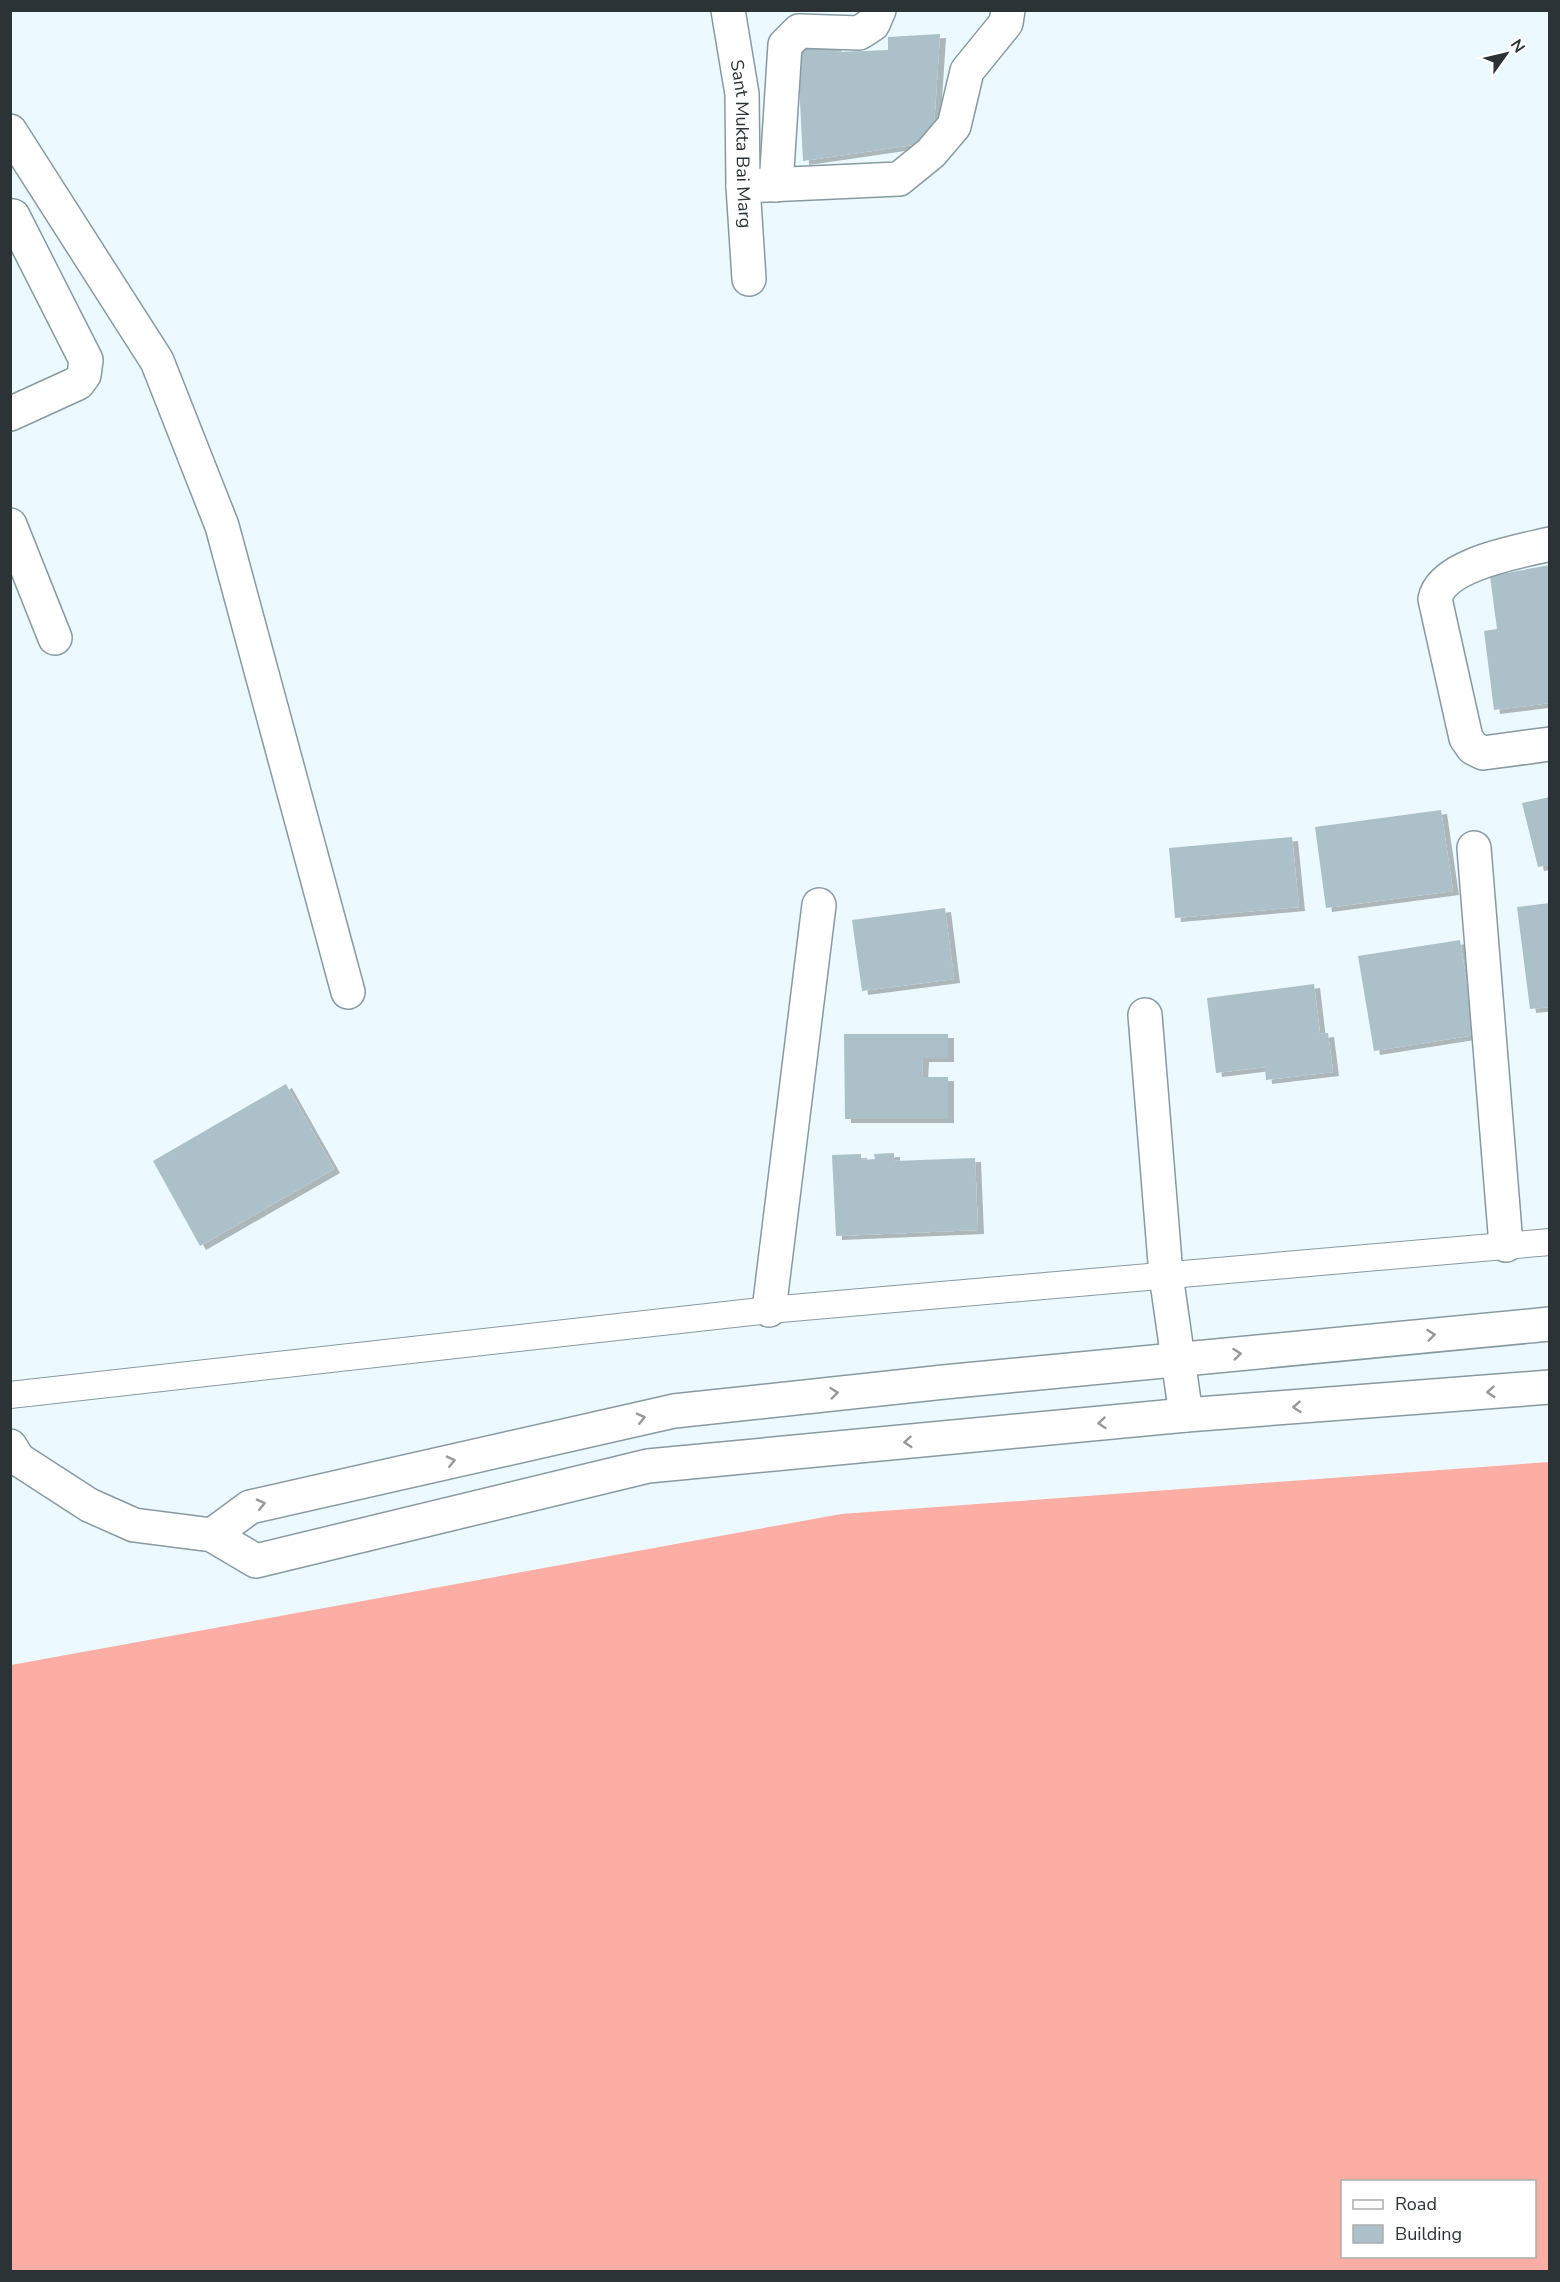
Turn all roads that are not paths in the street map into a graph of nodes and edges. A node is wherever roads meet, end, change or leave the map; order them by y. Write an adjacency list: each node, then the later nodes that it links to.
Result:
1 (728, 10): 6 (street, Sant Mukta Bai Marg)
2 (879, 10): 5 (street)
3 (1008, 10): 5 (street)
4 (10, 131): 7 (street)
5 (776, 185): 6 (street)
6 (743, 186): 9 (street, Sant Mukta Bai Marg)
7 (53, 198): 8 (street); 17 (street)
8 (12, 217): 10 (street)
9 (749, 279)
10 (10, 414)
11 (10, 525): 13 (street)
12 (1550, 544): 14 (street)
13 (55, 638)
14 (1550, 744)
15 (1474, 848): 20 (street)
16 (819, 905): 22 (street)
17 (348, 992)
18 (1145, 1016): 21 (street)
19 (1550, 1242): 20 (lane)
20 (1506, 1245): 21 (lane)
21 (1166, 1275): 22 (lane); 24 (street)
22 (769, 1310): 26 (lane)
23 (1550, 1324): 24 (street, one-way to 23)
24 (1179, 1359): 27 (street); 29 (street, one-way to 24)
25 (1550, 1388): 27 (street, one-way to 27)
26 (10, 1395)
27 (1186, 1415): 29 (street, one-way to 29)
28 (10, 1446): 29 (street)
29 (212, 1535)

